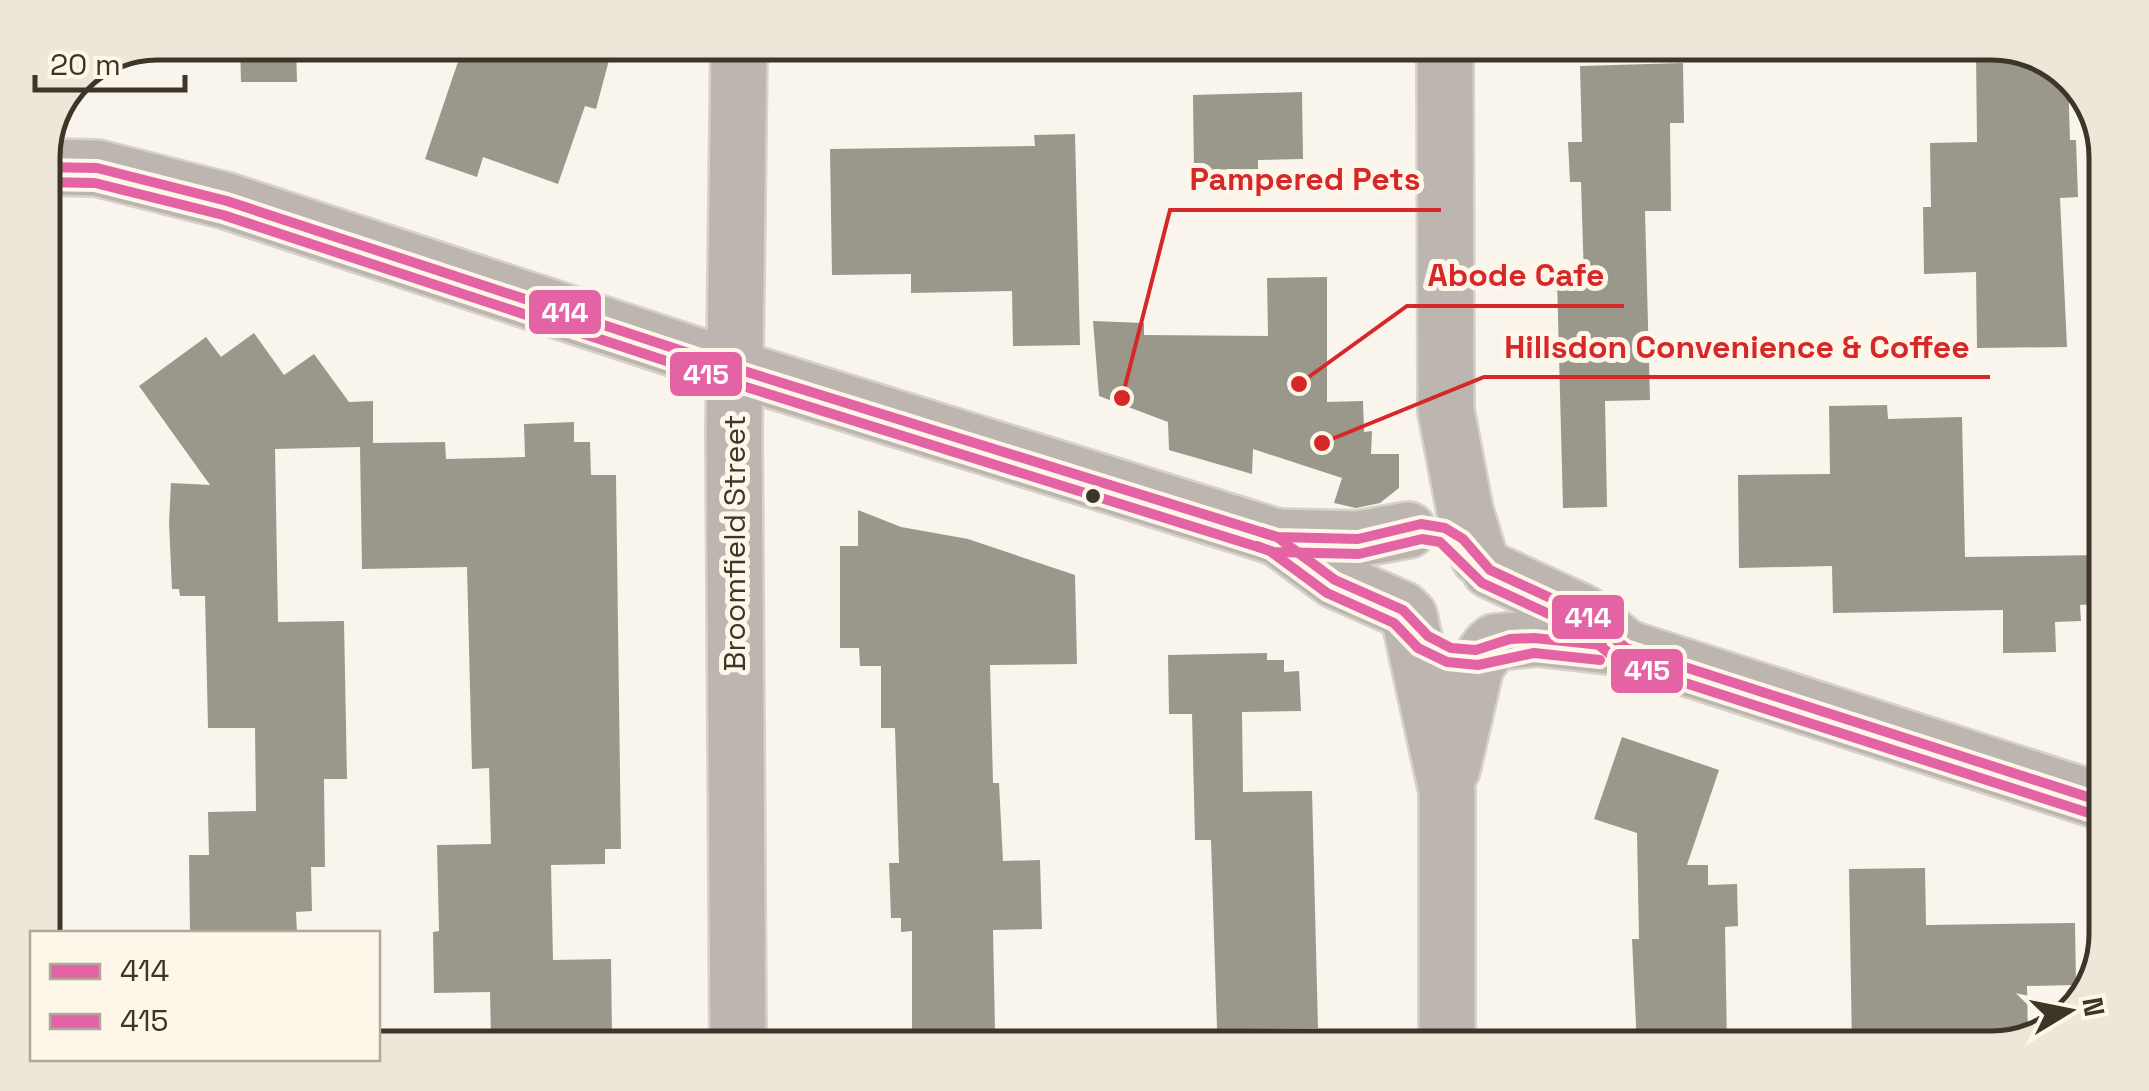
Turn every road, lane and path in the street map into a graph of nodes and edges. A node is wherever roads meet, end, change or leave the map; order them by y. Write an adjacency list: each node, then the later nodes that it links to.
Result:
1 (740, 60): 4 (street, Broomfield Street)
2 (1445, 60): 5 (street)
3 (60, 167): 4 (street)
4 (734, 368): 7 (street); 14 (street, Broomfield Street)
5 (1446, 411): 6 (street); 8 (street)
6 (1410, 528): 7 (street); 8 (street); 9 (street)
7 (1276, 537): 9 (street)
8 (1484, 563): 10 (street); 11 (street)
9 (1406, 613): 10 (street); 12 (street)
10 (1492, 644): 11 (street); 12 (street)
11 (1626, 648): 13 (street)
12 (1447, 792): 15 (street)
13 (2089, 797)
14 (738, 1031)
15 (1447, 1031)

